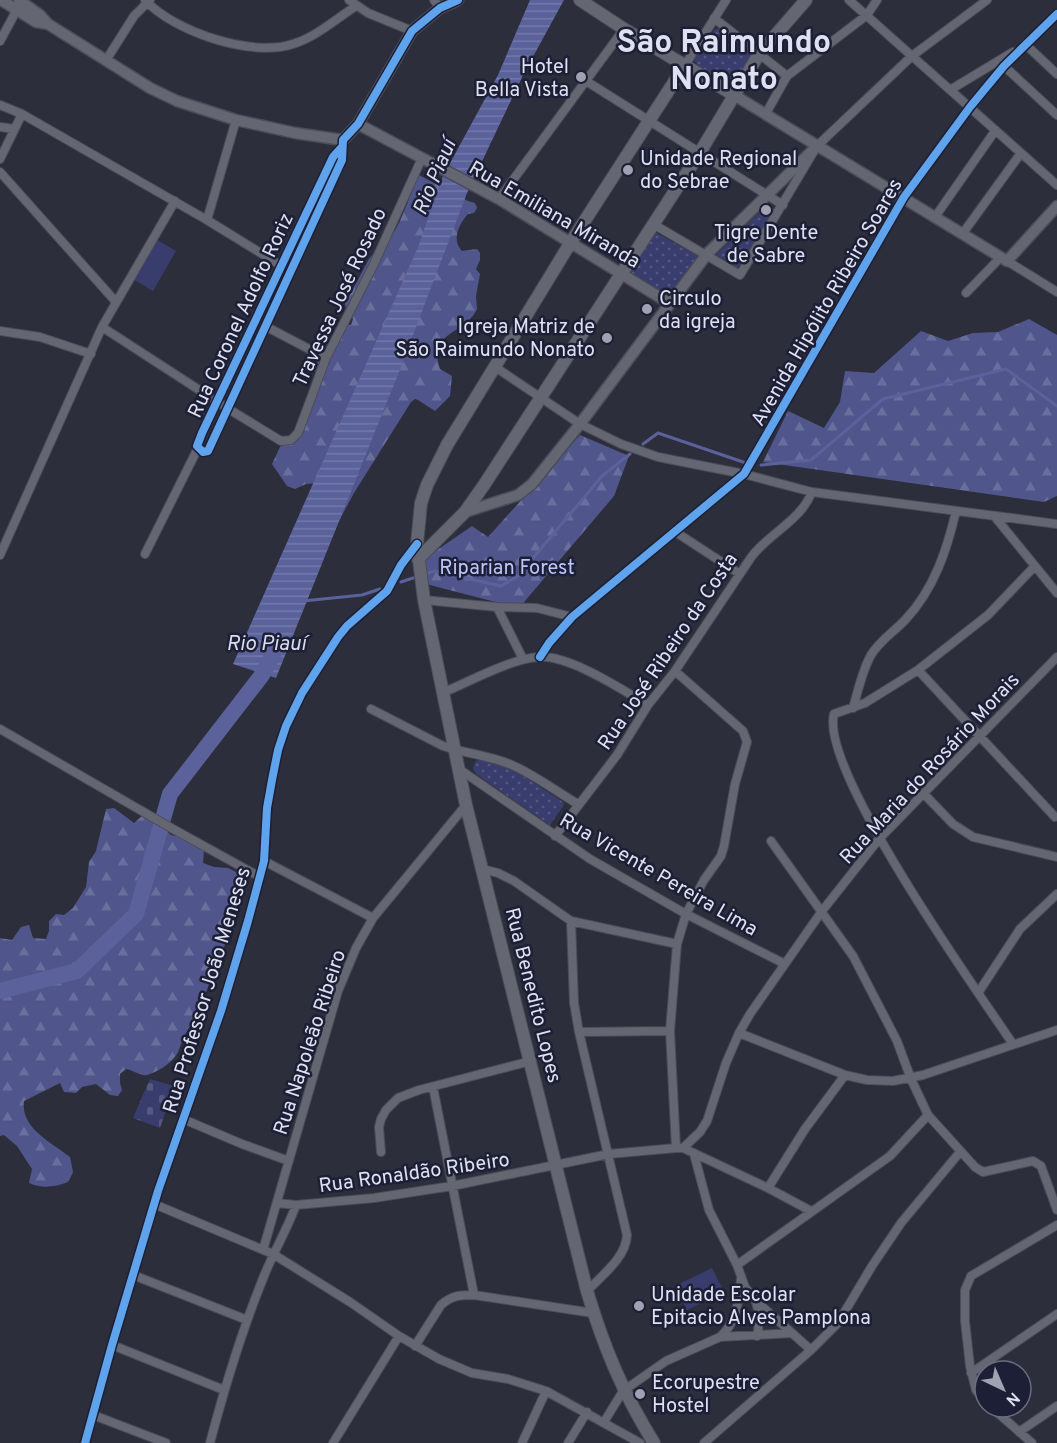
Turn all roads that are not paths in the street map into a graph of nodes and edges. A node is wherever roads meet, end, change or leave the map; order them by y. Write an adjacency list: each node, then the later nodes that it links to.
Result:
1 (1, 0): 11 (street)
2 (458, 0): 12 (street, Rua Coronel Adolfo Roriz)
3 (726, 0): 15 (street)
4 (806, 0): 21 (main road)
5 (849, 0): 14 (street)
6 (877, 0): 14 (street)
7 (987, 0): 22 (street)
8 (148, 1): 10 (street); 20 (street)
9 (581, 1): 16 (main road)
10 (352, 3): 17 (street)
11 (19, 4): 18 (street); 35 (street)
12 (437, 4): 17 (street, Rua Coronel Adolfo Roriz)
13 (1057, 14): 19 (street, Avenida Hipólito Ribeiro Soares)
14 (867, 15): 22 (street); 26 (street)
15 (714, 18): 21 (street); 23 (street)
16 (624, 29): 23 (main road); 27 (street)
17 (412, 31): 37 (street, Rua Coronel Adolfo Roriz)
18 (0, 41)
19 (1023, 46): 24 (street, Avenida Hipólito Ribeiro Soares); 25 (street); 28 (street, Avenida Hipólito Ribeiro Soares)
20 (110, 54)
21 (759, 54): 26 (street); 29 (main road)
22 (912, 56): 28 (street); 42 (street)
23 (685, 65): 29 (main road); 36 (main road, Rua Benedito Lopes)
24 (1004, 66): 31 (street, Avenida Hipólito Ribeiro Soares); 34 (street)
25 (1057, 74)
26 (787, 76): 33 (street)
27 (586, 81): 36 (street); 51 (street)
28 (950, 90): 31 (street)
29 (734, 95): 33 (street); 44 (main road)
30 (0, 105): 32 (street)
31 (970, 107): 40 (street); 50 (street, Avenida Hipólito Ribeiro Soares)
32 (22, 114): 39 (street); 52 (street)
33 (765, 115): 42 (street)
34 (1057, 115)
35 (236, 120): 41 (street); 58 (street)
36 (648, 122): 44 (street); 61 (main road, Rua Benedito Lopes)
37 (358, 124): 41 (street, Rua Coronel Adolfo Roriz); 45 (street, Rua Emiliana Miranda)
38 (0, 127): 39 (street)
39 (14, 129): 46 (street)
40 (995, 131): 43 (street); 57 (street)
41 (343, 143): 55 (street, Rua Coronel Adolfo Roriz); 56 (street, Rua Coronel Adolfo Roriz)
42 (817, 146): 49 (street); 50 (street); 53 (street)
43 (1021, 153): 48 (street); 60 (street)
44 (699, 154): 49 (street); 59 (main road)
45 (422, 158): 51 (street, Rua Emiliana Miranda); 77 (street, Travessa José Rosado)
46 (0, 159)
47 (0, 172): 69 (street)
48 (1057, 185)
49 (768, 195): 53 (street); 62 (street)
50 (904, 197): 57 (street); 84 (street, Avenida Hipólito Ribeiro Soares)
51 (499, 199): 61 (street, Rua Emiliana Miranda)
52 (175, 201): 58 (street); 69 (street)
53 (783, 205): 62 (street)
54 (1057, 206): 63 (street)
55 (308, 209): 56 (street); 64 (street, Rua Coronel Adolfo Roriz)
56 (318, 213): 65 (street, Rua Coronel Adolfo Roriz)
57 (935, 217): 60 (street)
58 (207, 220): 64 (street)
59 (653, 224): 62 (street); 66 (main road)
60 (963, 233): 63 (street)
61 (571, 242): 66 (street, Rua Emiliana Miranda); 78 (main road, Rua Benedito Lopes)
62 (706, 254): 70 (street)
63 (1004, 259): 67 (street); 68 (street)
64 (282, 266): 65 (street); 74 (street, Rua Coronel Adolfo Roriz)
65 (291, 271): 71 (street, Rua Coronel Adolfo Roriz)
66 (622, 273): 70 (street, Rua Emiliana Miranda); 79 (main road)
67 (1057, 292)
68 (966, 293)
69 (116, 302): 72 (street)
70 (669, 303): 82 (street)
71 (265, 326): 75 (street, Rua Coronel Adolfo Roriz); 77 (street)
72 (102, 327): 76 (street); 80 (street)
73 (0, 331): 76 (street)
74 (246, 340): 75 (street); 80 (street, Rua Coronel Adolfo Roriz)
75 (257, 344): 81 (street, Rua Coronel Adolfo Roriz)
76 (91, 354): 93 (street)
77 (326, 358): 81 (street, Travessa José Rosado)
78 (495, 367): 79 (street); 91 (main road, Rua Benedito Lopes)
79 (541, 397): 82 (street); 87 (main road)
80 (217, 402): 81 (street); 83 (street, Rua Coronel Adolfo Roriz)
81 (227, 408): 83 (street, Rua Coronel Adolfo Roriz)
82 (580, 424): 84 (street); 87 (street)
83 (198, 448): 92 (street)
84 (744, 474): 85 (street); 90 (street)
85 (812, 492): 86 (street); 96 (street, Rua José Ribeiro da Costa)
86 (956, 511): 88 (street); 108 (street)
87 (465, 512): 94 (main road)
88 (995, 517): 89 (street); 95 (street)
89 (1057, 524)
90 (674, 531): 96 (street); 100 (street)
91 (417, 544): 94 (main road, Rua Benedito Lopes); 122 (street, Rua Professor João Meneses)
92 (145, 554)
93 (0, 555)
94 (418, 559): 98 (main road, Rua Benedito Lopes)
95 (1035, 566): 97 (street); 104 (street)
96 (740, 574): 105 (street, Rua José Ribeiro da Costa)
97 (1057, 593)
98 (424, 600): 99 (street); 106 (main road, Rua Benedito Lopes)
99 (497, 607): 100 (street); 103 (street)
100 (572, 617): 101 (street)
101 (540, 657): 103 (street); 107 (street)
102 (1057, 657): 111 (street, Rua Maria do Rosário Morais)
103 (523, 659): 106 (street)
104 (918, 670): 108 (street); 111 (street)
105 (675, 671): 107 (street, Rua José Ribeiro da Costa); 127 (street)
106 (442, 693): 112 (main road, Rua Benedito Lopes)
107 (648, 705): 115 (street, Rua José Ribeiro da Costa)
108 (853, 708): 119 (street)
109 (371, 709): 112 (street)
110 (0, 729): 124 (street)
111 (979, 736): 114 (street, Rua Maria do Rosário Morais); 117 (street)
112 (455, 751): 113 (main road, Rua Benedito Lopes); 115 (street)
113 (459, 769): 116 (main road, Rua Benedito Lopes); 118 (street, Rua Vicente Pereira Lima)
114 (924, 794): 119 (street, Rua Maria do Rosário Morais); 121 (street)
115 (578, 804): 118 (street, Rua José Ribeiro da Costa)
116 (466, 805): 123 (main road, Rua Benedito Lopes); 128 (street, Rua Napoleão Ribeiro)
117 (1055, 817)
118 (555, 836): 127 (street, Rua Vicente Pereira Lima)
119 (879, 839): 126 (street, Rua Maria do Rosário Morais); 132 (street)
120 (771, 841): 126 (street)
121 (1057, 857)
122 (264, 861): 124 (street, Rua Professor João Meneses); 128 (street)
123 (482, 869): 129 (street); 138 (main road, Rua Benedito Lopes)
124 (260, 877): 143 (street, Rua Professor João Meneses)
125 (1057, 894): 132 (street)
126 (822, 911): 131 (street, Rua Maria do Rosário Morais); 140 (street)
127 (686, 914): 130 (street); 131 (street, Rua Vicente Pereira Lima)
128 (373, 918): 149 (street, Rua Napoleão Ribeiro)
129 (571, 921): 130 (street); 135 (street)
130 (677, 944): 134 (street)
131 (785, 964): 136 (street, Rua Maria do Rosário Morais)
132 (978, 993): 137 (street)
133 (1057, 1030): 137 (street)
134 (670, 1031): 135 (street); 144 (street)
135 (579, 1032): 147 (street)
136 (739, 1033): 139 (street); 144 (street, Rua Maria do Rosário Morais)
137 (1013, 1044): 140 (street)
138 (531, 1061): 141 (street); 150 (main road, Rua Benedito Lopes)
139 (845, 1075): 140 (street); 152 (street)
140 (911, 1079): 142 (street)
141 (433, 1087): 145 (street); 151 (street)
142 (928, 1115): 146 (street); 157 (street)
143 (183, 1119): 149 (street); 154 (street, Rua Professor João Meneses)
144 (679, 1148): 147 (street, Rua Ronaldão Ribeiro); 148 (street)
145 (381, 1152)
146 (960, 1152): 156 (street); 176 (street)
147 (609, 1154): 150 (street, Rua Ronaldão Ribeiro); 164 (street)
148 (694, 1154): 152 (street); 161 (street)
149 (289, 1161): 153 (street, Rua Napoleão Ribeiro)
150 (555, 1166): 151 (street, Rua Ronaldão Ribeiro); 164 (main road, Rua Benedito Lopes)
151 (452, 1186): 155 (street, Rua Ronaldão Ribeiro); 165 (street)
152 (768, 1188): 157 (street)
153 (277, 1203): 155 (street, Rua Ronaldão Ribeiro); 159 (street, Rua Napoleão Ribeiro)
154 (154, 1204): 159 (street); 162 (street, Rua Professor João Meneses)
155 (296, 1205): 160 (street)
156 (1057, 1209)
157 (811, 1211): 161 (street)
158 (1057, 1225): 177 (street)
159 (263, 1250): 160 (street)
160 (273, 1254): 169 (street); 171 (street)
161 (737, 1265): 163 (street)
162 (133, 1275): 169 (street); 174 (street, Rua Professor João Meneses)
163 (741, 1278): 166 (street); 173 (street)
164 (587, 1291): 167 (main road, Rua Benedito Lopes)
165 (474, 1295): 167 (street); 175 (street)
166 (756, 1301): 170 (street); 172 (street)
167 (593, 1313): 180 (main road, Rua Benedito Lopes)
168 (1057, 1314): 177 (street)
169 (247, 1320): 179 (street)
170 (792, 1333): 172 (street); 176 (street)
171 (399, 1336): 175 (street); 191 (street)
172 (758, 1336): 173 (street)
173 (720, 1337): 180 (street)
174 (112, 1346): 179 (street); 184 (street, Rua Professor João Meneses)
175 (415, 1346): 181 (street)
176 (811, 1350): 196 (street)
177 (971, 1373): 178 (street)
178 (973, 1380)
179 (224, 1390): 190 (street)
180 (623, 1390): 186 (street); 195 (main road, Rua Benedito Lopes)
181 (546, 1391): 183 (street); 192 (street)
182 (1057, 1406): 187 (street)
183 (587, 1412): 186 (street); 193 (street)
184 (93, 1415): 188 (street, Rua Professor João Meneses); 189 (street)
185 (1005, 1419): 187 (street)
186 (604, 1422): 194 (street)
187 (1019, 1432): 197 (street)
188 (85, 1443)
189 (166, 1443)
190 (210, 1443)
191 (333, 1443)
192 (522, 1443)
193 (568, 1443)
194 (640, 1443)
195 (654, 1443)
196 (704, 1443)
197 (1032, 1443)

